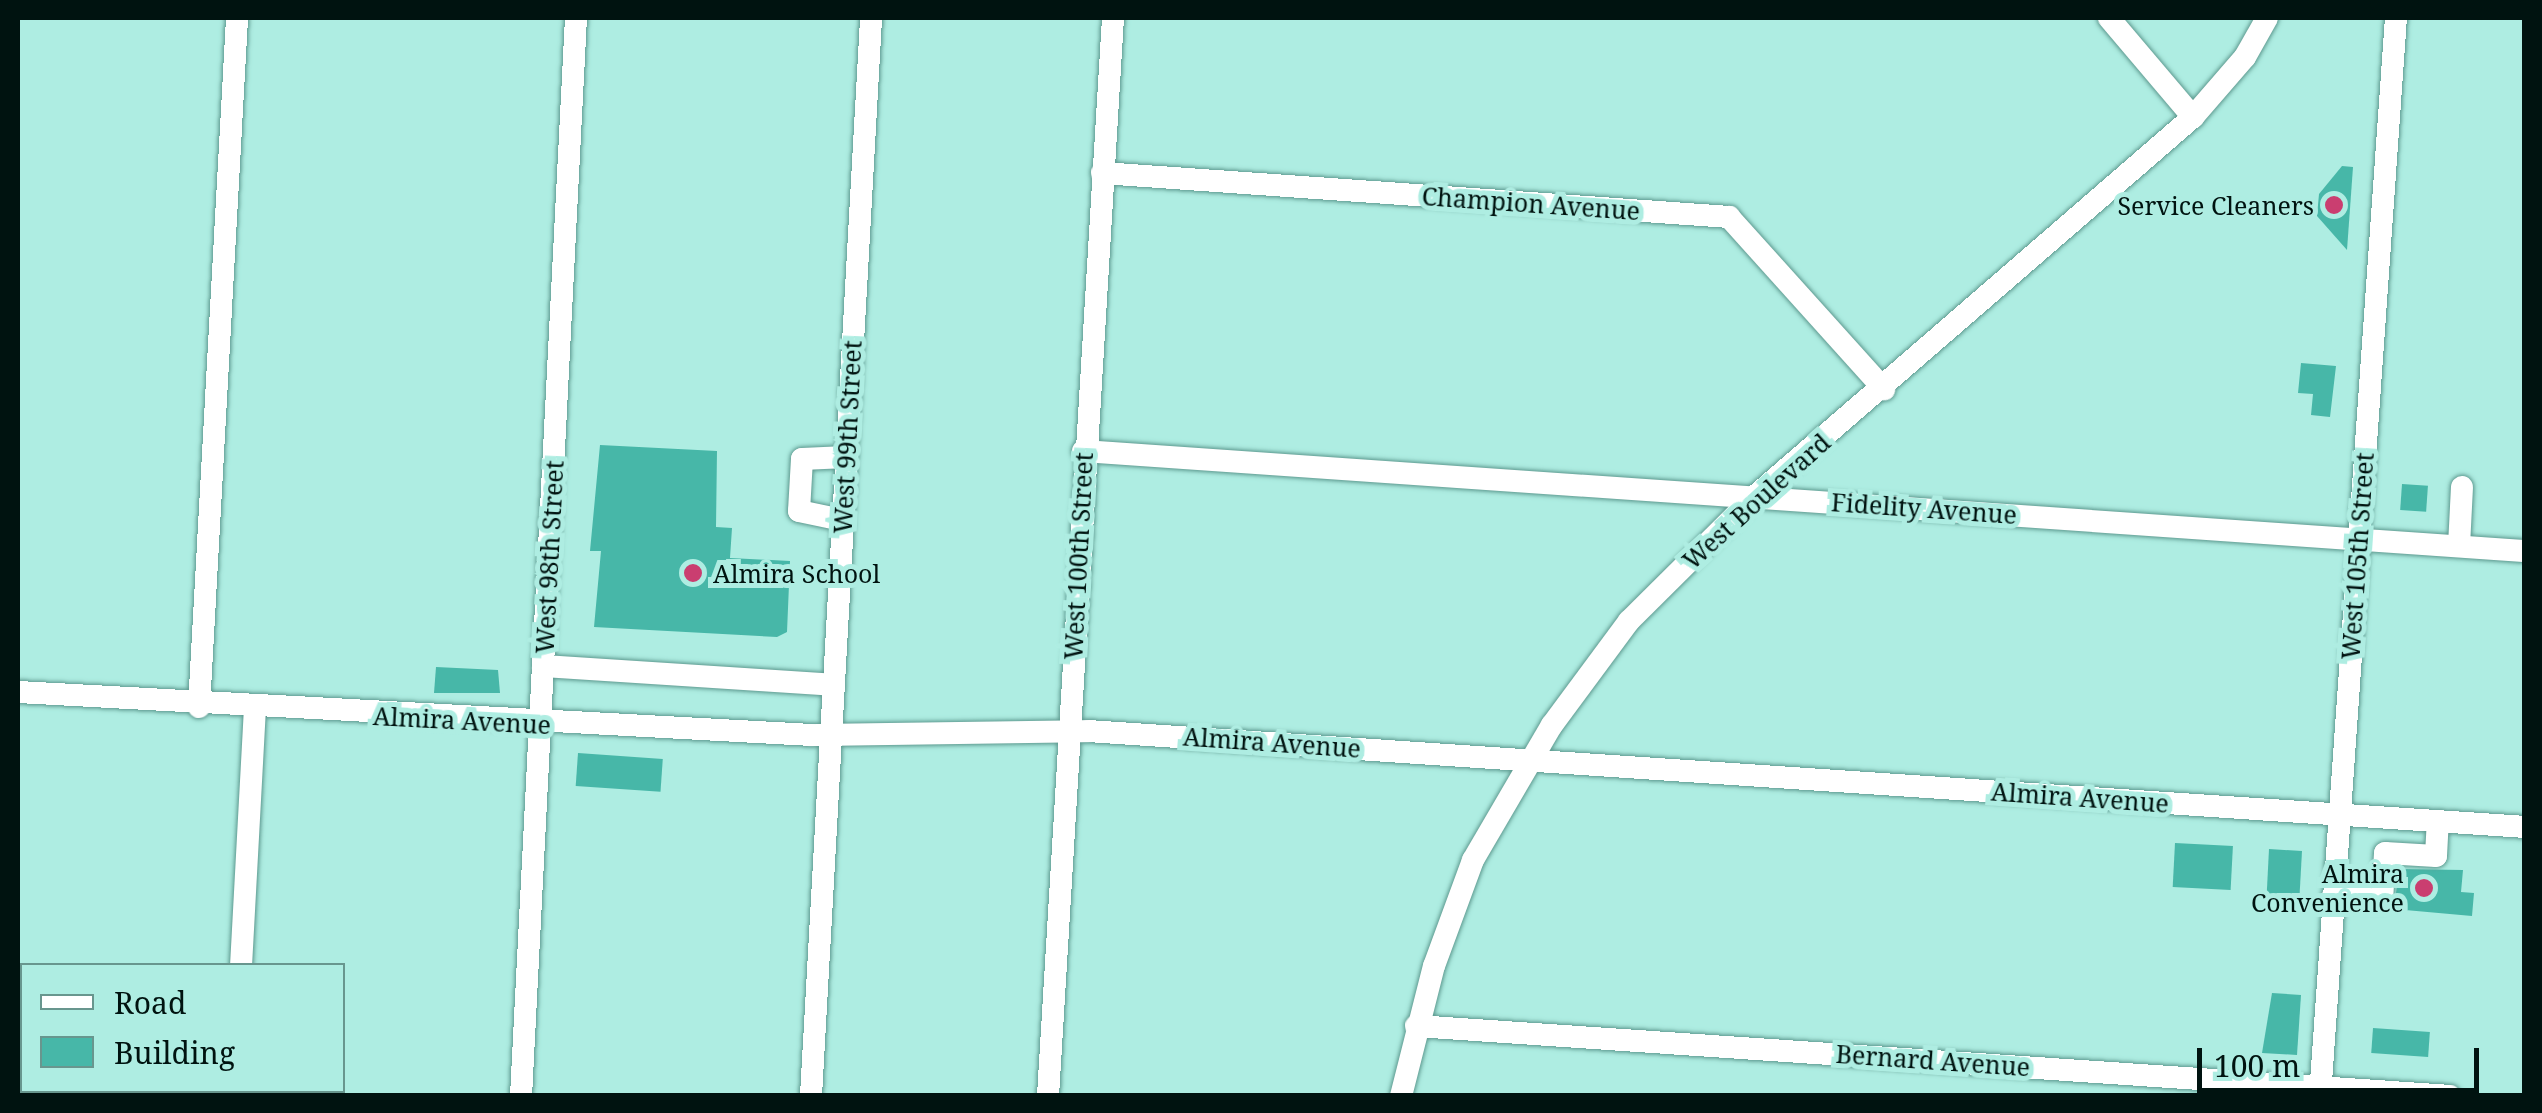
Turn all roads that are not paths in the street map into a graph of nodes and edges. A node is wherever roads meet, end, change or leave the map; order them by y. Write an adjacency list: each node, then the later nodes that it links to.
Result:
1 (237, 18): 22 (street)
2 (576, 18): 19 (street, West 98th Street)
3 (870, 18): 12 (street, West 99th Street)
4 (1113, 18): 9 (street, West 100th Street)
5 (2109, 18): 8 (street)
6 (2267, 18): 8 (street, West Boulevard)
7 (2396, 18): 16 (street, West 105th Street)
8 (2194, 117): 10 (street, West Boulevard)
9 (1102, 174): 10 (street, Champion Avenue); 11 (street, West 100th Street)
10 (1884, 389): 14 (street, West Boulevard)
11 (1083, 451): 14 (street, Fidelity Avenue); 25 (street, West 100th Street)
12 (846, 457): 15 (street, West 99th Street); 15 (street)
13 (2462, 487): 17 (street)
14 (1754, 497): 16 (street, Fidelity Avenue); 27 (street, West Boulevard)
15 (842, 520): 20 (street, West 99th Street)
16 (2358, 539): 17 (street, Fidelity Avenue); 28 (street, West 105th Street)
17 (2459, 546): 18 (street, Fidelity Avenue)
18 (2524, 551)
19 (543, 666): 20 (street); 24 (street, West 98th Street)
20 (833, 685): 26 (street, West 99th Street)
21 (18, 692): 22 (street, Almira Avenue)
22 (199, 707): 23 (street, Almira Avenue)
23 (255, 710): 24 (street, Almira Avenue); 32 (street)
24 (540, 725): 26 (street, Almira Avenue); 35 (street, West 98th Street)
25 (1070, 730): 26 (street, Almira Avenue); 27 (street, Almira Avenue); 37 (street, West 100th Street)
26 (830, 736): 36 (street, West 99th Street)
27 (1531, 759): 28 (street, Almira Avenue); 33 (street, West Boulevard)
28 (2339, 814): 29 (street, Almira Avenue); 31 (street, West 105th Street)
29 (2438, 821): 30 (street, Almira Avenue); 31 (street)
30 (2524, 827)
31 (2333, 896): 34 (street, West 105th Street)
32 (241, 963)
33 (1416, 1026): 34 (street, Bernard Avenue); 38 (street, West Boulevard)
34 (2320, 1091): 39 (street, Bernard Avenue)
35 (521, 1096)
36 (811, 1096)
37 (1048, 1096)
38 (1401, 1096)
39 (2450, 1096)

